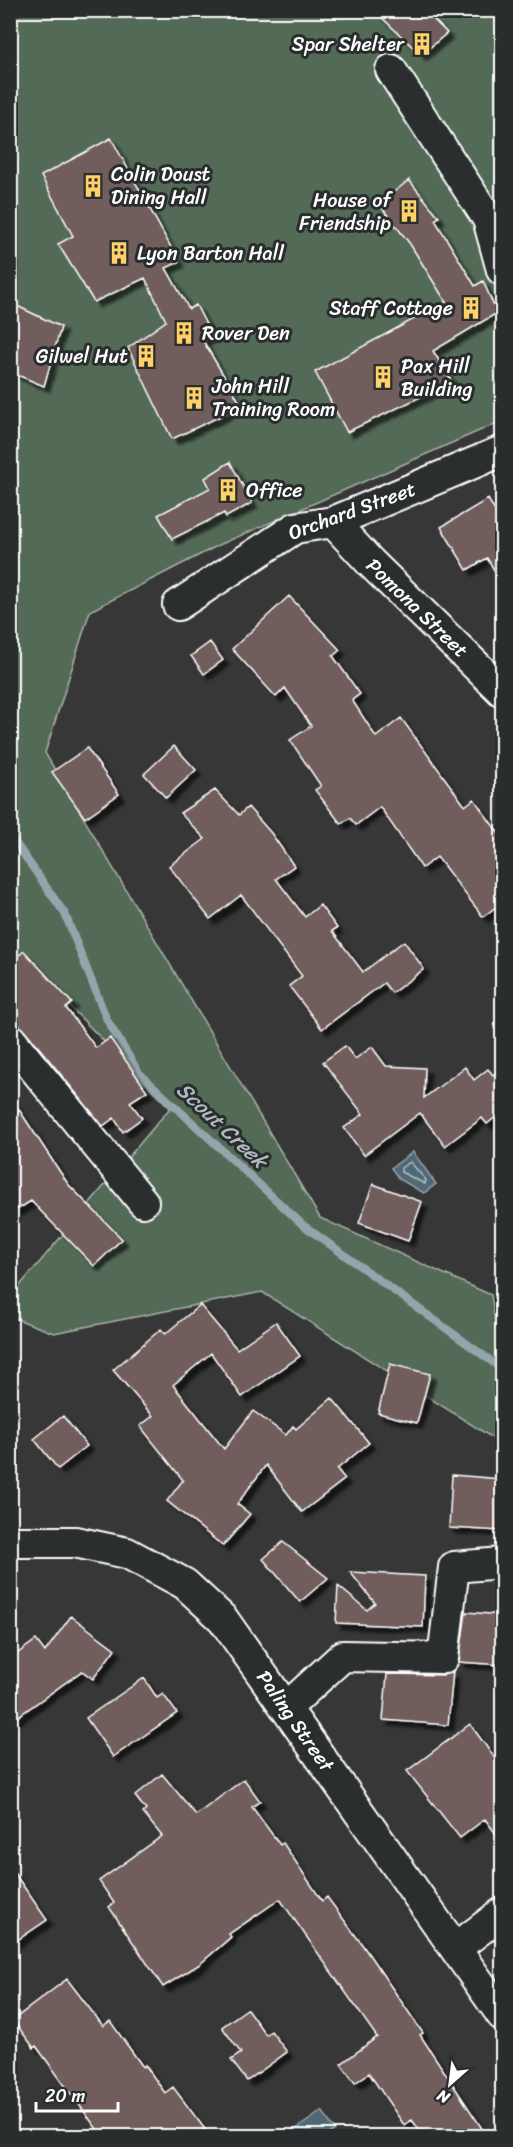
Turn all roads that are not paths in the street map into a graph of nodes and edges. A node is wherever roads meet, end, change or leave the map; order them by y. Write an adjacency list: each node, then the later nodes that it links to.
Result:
1 (391, 70): 2 (street)
2 (502, 270)
3 (502, 451): 4 (street, Orchard Street)
4 (333, 522): 5 (street, Orchard Street); 6 (street, Pomona Street)
5 (178, 605)
6 (502, 691)
7 (10, 1040): 8 (street)
8 (143, 1202)
9 (10, 1542): 11 (street, Paling Street)
10 (502, 1563): 11 (street)
11 (286, 1708): 13 (street, Paling Street)
12 (502, 1913): 13 (street)
13 (456, 1948): 14 (street, Paling Street)
14 (502, 2016)

